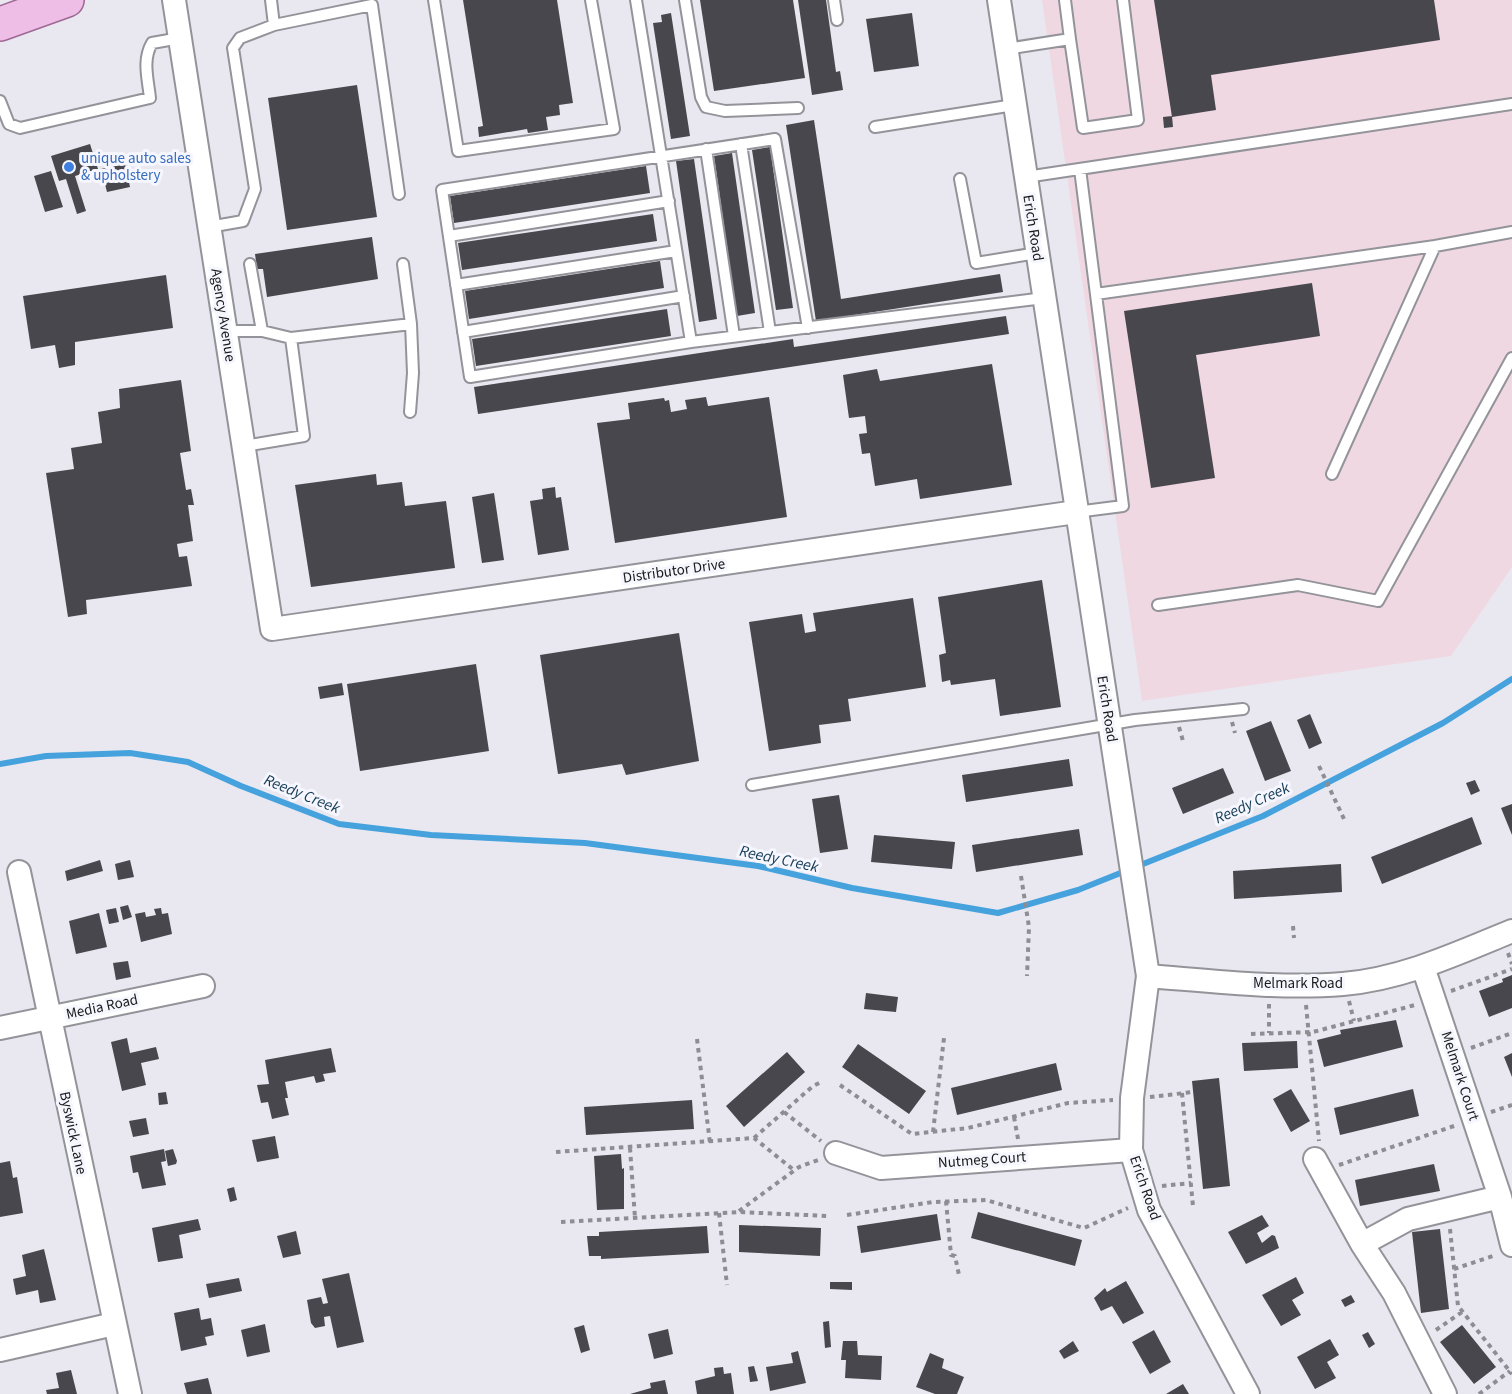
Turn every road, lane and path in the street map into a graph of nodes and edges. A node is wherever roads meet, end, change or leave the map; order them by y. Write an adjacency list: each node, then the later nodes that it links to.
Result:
1 (67, 0): 13 (main road)
2 (174, 0): 15 (street, Agency Avenue)
3 (271, 0): 14 (lane)
4 (434, 0): 5 (lane)
5 (591, 0)
6 (636, 0): 25 (lane)
7 (685, 0): 21 (lane)
8 (834, 0): 12 (lane)
9 (999, 0): 17 (street, Erich Road)
10 (1065, 0): 16 (lane)
11 (1123, 0): 16 (lane)
12 (837, 20)
13 (0, 24)
14 (274, 25): 29 (lane); 31 (lane)
15 (180, 38): 18 (lane); 31 (street, Agency Avenue)
16 (1070, 39): 17 (lane)
17 (1006, 49): 20 (street, Erich Road)
18 (0, 101)
19 (1512, 104): 26 (lane)
20 (1014, 105): 22 (lane); 27 (street, Erich Road)
21 (798, 108)
22 (875, 127)
23 (741, 144): 24 (lane); 44 (lane); 48 (lane)
24 (706, 149): 25 (lane); 49 (lane)
25 (661, 155): 30 (lane); 33 (lane)
26 (1080, 169): 27 (lane); 40 (lane)
27 (1025, 177): 36 (street, Erich Road)
28 (960, 179): 36 (lane)
29 (399, 194)
30 (669, 201): 33 (lane); 35 (lane)
31 (210, 227): 45 (street, Agency Avenue)
32 (1512, 232): 34 (lane)
33 (449, 236): 39 (lane)
34 (1435, 246): 40 (lane); 55 (lane)
35 (676, 251): 39 (lane); 41 (lane)
36 (1037, 253): 42 (street, Erich Road)
37 (250, 264): 46 (lane)
38 (403, 264): 43 (lane)
39 (456, 285): 47 (lane)
40 (1096, 294): 56 (lane)
41 (684, 296): 47 (lane); 51 (lane)
42 (1044, 298): 44 (lane); 56 (street, Erich Road)
43 (411, 324): 50 (lane); 53 (lane)
44 (808, 328): 48 (lane)
45 (226, 331): 46 (lane); 54 (street, Agency Avenue)
46 (262, 331): 50 (lane)
47 (463, 332): 51 (lane)
48 (770, 332): 49 (lane)
49 (734, 336): 51 (lane)
50 (291, 338): 54 (lane)
51 (691, 342)
52 (1512, 358): 57 (lane)
53 (410, 412)
54 (244, 446): 58 (street, Agency Avenue)
55 (1332, 474)
56 (1076, 512): 58 (street, Distributor Drive); 60 (street, Erich Road)
57 (1158, 605)
58 (272, 629)
59 (1243, 709): 60 (lane)
60 (1110, 724): 62 (lane); 72 (street, Erich Road)
61 (1319, 766): 63 (path)
62 (752, 785)
63 (1344, 819)
64 (19, 872): 79 (street, Byswick Lane)
65 (1021, 876): 71 (path)
66 (1293, 926): 68 (path)
67 (1512, 931): 69 (street, Melmark Road)
68 (1294, 938)
69 (1424, 967): 72 (street, Melmark Road); 114 (street, Melmark Court)
70 (1512, 969): 74 (path)
71 (1027, 976)
72 (1148, 976): 106 (street, Erich Road)
73 (203, 986): 79 (street, Media Road)
74 (1450, 992)
75 (1348, 998): 80 (path)
76 (1269, 1004): 83 (path)
77 (1306, 1004): 82 (path)
78 (1419, 1004): 80 (path)
79 (48, 1018): 81 (street, Media Road); 132 (street, Byswick Lane)
80 (1354, 1021): 82 (path)
81 (0, 1028)
82 (1308, 1032): 83 (path); 109 (path)
83 (1269, 1033): 85 (path)
84 (1512, 1033): 88 (path)
85 (1251, 1034)
86 (944, 1038): 101 (path)
87 (697, 1039): 103 (path)
88 (1468, 1049)
89 (821, 1082): 96 (path)
90 (840, 1085): 101 (path)
91 (1193, 1092): 92 (path)
92 (1182, 1093): 93 (path); 112 (path)
93 (1150, 1097)
94 (1117, 1099): 98 (path)
95 (1512, 1105): 97 (path)
96 (784, 1112): 100 (path); 102 (path)
97 (1488, 1113)
98 (1014, 1117): 101 (path); 104 (path)
99 (1458, 1125): 109 (path)
100 (802, 1128)
101 (933, 1132)
102 (754, 1138): 103 (path); 111 (path)
103 (710, 1143): 105 (path)
104 (1019, 1146)
105 (630, 1148): 107 (path); 122 (path)
106 (1131, 1150): 108 (street, Nutmeg Court); 137 (street, Erich Road)
107 (556, 1152)
108 (836, 1152)
109 (1322, 1156): 125 (street)
110 (799, 1167): 111 (path)
111 (795, 1171): 118 (path)
112 (1191, 1183): 113 (path); 116 (path)
113 (1159, 1186)
114 (1503, 1188): 125 (street); 126 (street, Melmark Court)
115 (946, 1201): 117 (path); 120 (path); 129 (path)
116 (1193, 1206)
117 (1131, 1207)
118 (738, 1212): 119 (path); 121 (path)
119 (719, 1213): 122 (path); 130 (path)
120 (847, 1215)
121 (828, 1216)
122 (635, 1218): 124 (path)
123 (1448, 1218): 128 (path)
124 (561, 1222)
125 (1362, 1244): 138 (street)
126 (1512, 1245)
127 (1477, 1261): 128 (path)
128 (1454, 1269): 131 (path)
129 (959, 1275)
130 (727, 1285)
131 (1462, 1312): 133 (path); 135 (path)
132 (114, 1324): 134 (street); 136 (street, Byswick Lane)
133 (1435, 1331)
134 (0, 1350)
135 (1511, 1372): 139 (path)
136 (130, 1394)
137 (1248, 1394)
138 (1445, 1394)
139 (1479, 1394)

